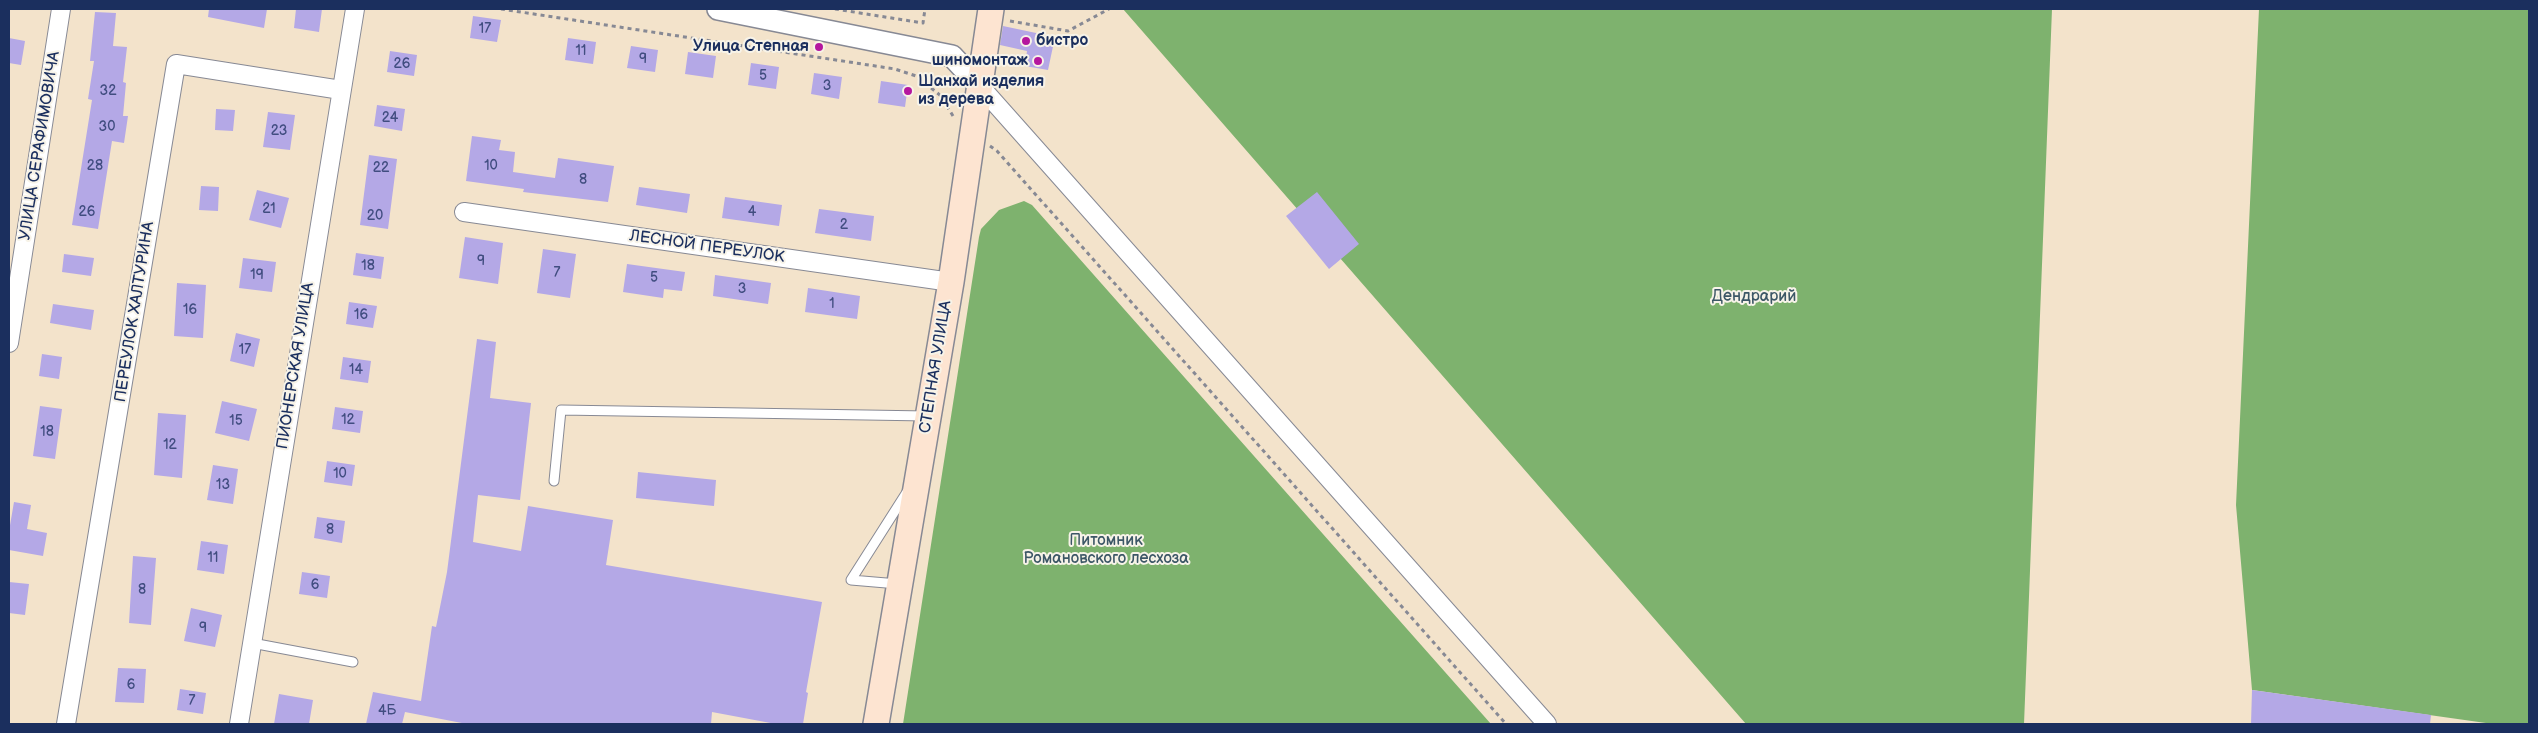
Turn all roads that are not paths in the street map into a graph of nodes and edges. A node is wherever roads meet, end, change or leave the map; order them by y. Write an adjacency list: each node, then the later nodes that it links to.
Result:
1 (61, 9): 9 (street, УЛИЦА СЕРАФИМОВИЧА)
2 (355, 9): 6 (street, ПИОНЕРСКАЯ УЛИЦА)
3 (718, 9): 5 (street)
4 (990, 13): 5 (main road, СТЕПНАЯ УЛИЦА)
5 (979, 85): 8 (main road, СТЕПНАЯ УЛИЦА); 19 (street)
6 (341, 90): 14 (street, ПИОНЕРСКАЯ УЛИЦА); 16 (street, ПЕРЕУЛОК ХАЛТУРИНА)
7 (464, 212): 8 (street, ЛЕСНОЙ ПЕРЕУЛОК)
8 (950, 282): 10 (main road, СТЕПНАЯ УЛИЦА)
9 (9, 343)
10 (928, 416): 11 (main road, СТЕПНАЯ УЛИЦА); 12 (lane)
11 (919, 472): 13 (main road, СТЕПНАЯ УЛИЦА); 13 (lane)
12 (554, 481)
13 (899, 584): 18 (main road, СТЕПНАЯ УЛИЦА)
14 (252, 643): 15 (lane); 17 (street, ПИОНЕРСКАЯ УЛИЦА)
15 (353, 662)
16 (66, 724)
17 (239, 724)
18 (876, 724)
19 (1547, 724)

